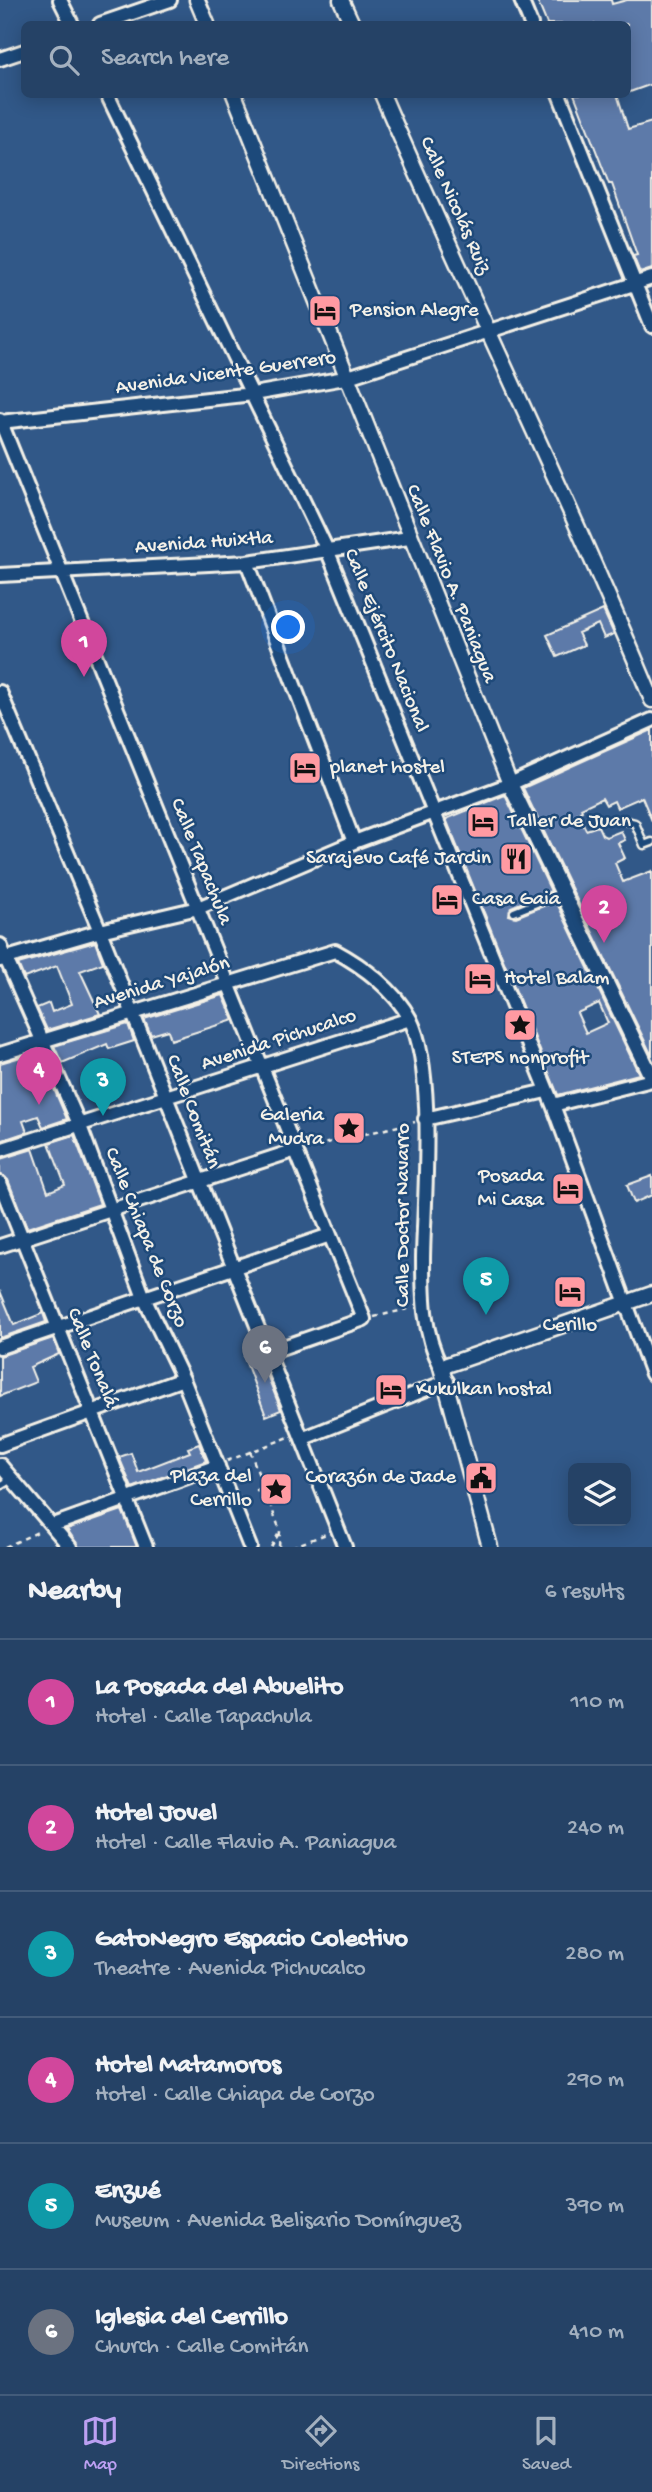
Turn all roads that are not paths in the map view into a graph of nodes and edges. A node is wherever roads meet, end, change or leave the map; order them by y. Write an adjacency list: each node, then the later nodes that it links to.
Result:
1 (60, 0): 6 (street)
2 (170, 0): 7 (street)
3 (197, 0): 8 (street)
4 (341, 0): 9 (street)
5 (521, 0): 10 (street)
6 (70, 21)
7 (109, 21)
8 (205, 21)
9 (351, 21)
10 (530, 21)
11 (21, 52): 12 (street)
12 (0, 59)
13 (109, 98): 22 (street, Calle Ejército Nacional)
14 (236, 98): 21 (street, Calle Flavio A. Paniagua)
15 (384, 98): 20 (street, Calle Nicolás Ruiz)
16 (561, 98): 18 (street)
17 (652, 278): 18 (street, Avenida Vicente Guerrero)
18 (635, 285): 19 (street); 20 (street, Avenida Vicente Guerrero)
19 (652, 326)
20 (488, 333): 21 (street, Avenida Vicente Guerrero); 30 (street, Calle Nicolás Ruiz)
21 (345, 378): 22 (street, Avenida Vicente Guerrero); 24 (street, Calle Flavio A. Paniagua)
22 (253, 394): 23 (street, Avenida Vicente Guerrero); 25 (street, Calle Ejército Nacional)
23 (0, 421): 27 (street, Calle Tapachula)
24 (409, 538): 25 (street, Avenida Huixtla); 32 (street, Calle Flavio A. Paniagua)
25 (328, 552): 26 (street, Avenida Huixtla); 33 (street, Calle Ejército Nacional)
26 (247, 562): 27 (street, Avenida Huixtla); 35 (street)
27 (61, 573): 28 (street, Avenida Huixtla); 38 (street, Calle Tapachula)
28 (0, 575)
29 (0, 692): 40 (street, Calle Comitán)
30 (652, 700)
31 (652, 720): 32 (street)
32 (510, 784): 33 (street); 37 (street, Calle Flavio A. Paniagua)
33 (435, 811): 35 (street); 51 (street, Calle Ejército Nacional)
34 (623, 820): 36 (lane)
35 (354, 842): 38 (street)
36 (652, 842)
37 (562, 892): 39 (lane); 50 (street, Calle Flavio A. Paniagua)
38 (198, 908): 40 (street); 44 (street, Calle Tapachula)
39 (514, 912)
40 (100, 931): 43 (street); 45 (street, Calle Comitán)
41 (0, 945): 43 (street, Calle Chiapa de Corzo)
42 (335, 951): 44 (street, Avenida Yajalón); 46 (street, Calle Doctor Navarro)
43 (3, 959): 47 (street, Calle Chiapa de Corzo)
44 (229, 983): 45 (street, Avenida Yajalón); 49 (street, Calle Tapachula)
45 (133, 1013): 47 (street, Avenida Yajalón); 52 (street, Calle Comitán)
46 (410, 1019): 49 (street, Avenida Pichucalco); 54 (street, Calle Doctor Navarro)
47 (43, 1043): 48 (street, Avenida Yajalón); 55 (street, Calle Chiapa de Corzo)
48 (0, 1054)
49 (263, 1067): 52 (street, Avenida Pichucalco); 57 (street, Calle Tapachula)
50 (652, 1079): 53 (street)
51 (546, 1091): 53 (street, Calle Ejército Nacional); 54 (street)
52 (167, 1098): 55 (street, Avenida Pichucalco); 59 (street, Calle Comitán)
53 (553, 1105): 67 (street, Calle Ejército Nacional)
54 (425, 1119): 71 (street, Calle Doctor Navarro)
55 (80, 1126): 56 (street, Avenida Pichucalco); 60 (street, Calle Chiapa de Corzo)
56 (0, 1150)
57 (296, 1150): 59 (street); 61 (street, Calle Tapachula)
58 (0, 1183): 62 (street, Calle Tonalá)
59 (199, 1183): 60 (street); 64 (street, Calle Comitán)
60 (114, 1210): 62 (street); 66 (street, Calle Chiapa de Corzo)
61 (330, 1235): 64 (street); 70 (street, Calle Tapachula)
62 (22, 1238): 63 (street); 68 (street, Calle Tonalá)
63 (0, 1246)
64 (233, 1267): 66 (street); 70 (street, Calle Comitán)
65 (652, 1294): 67 (street)
66 (144, 1298): 68 (street); 73 (street, Calle Chiapa de Corzo)
67 (624, 1304): 71 (street); 72 (street, Calle Ejército Nacional)
68 (58, 1326): 69 (street); 75 (street, Calle Tonalá)
69 (0, 1347)
70 (269, 1352): 76 (street, Calle Comitán)
71 (441, 1367): 74 (street, Calle Doctor Navarro)
72 (652, 1374)
73 (183, 1379): 75 (street); 79 (street, Calle Chiapa de Corzo)
74 (447, 1381): 76 (street); 88 (street, Calle Doctor Navarro)
75 (92, 1412): 77 (street); 82 (street, Calle Tonalá)
76 (302, 1435): 87 (street, Calle Comitán)
77 (0, 1445)
78 (0, 1465): 80 (street)
79 (218, 1466): 82 (street); 86 (street, Calle Chiapa de Corzo)
80 (12, 1479): 81 (lane); 83 (street)
81 (0, 1486)
82 (125, 1497): 83 (street); 85 (street, Calle Tonalá)
83 (53, 1525): 84 (street)
84 (70, 1547)
85 (146, 1547)
86 (250, 1547)
87 (345, 1547)
88 (490, 1547)

